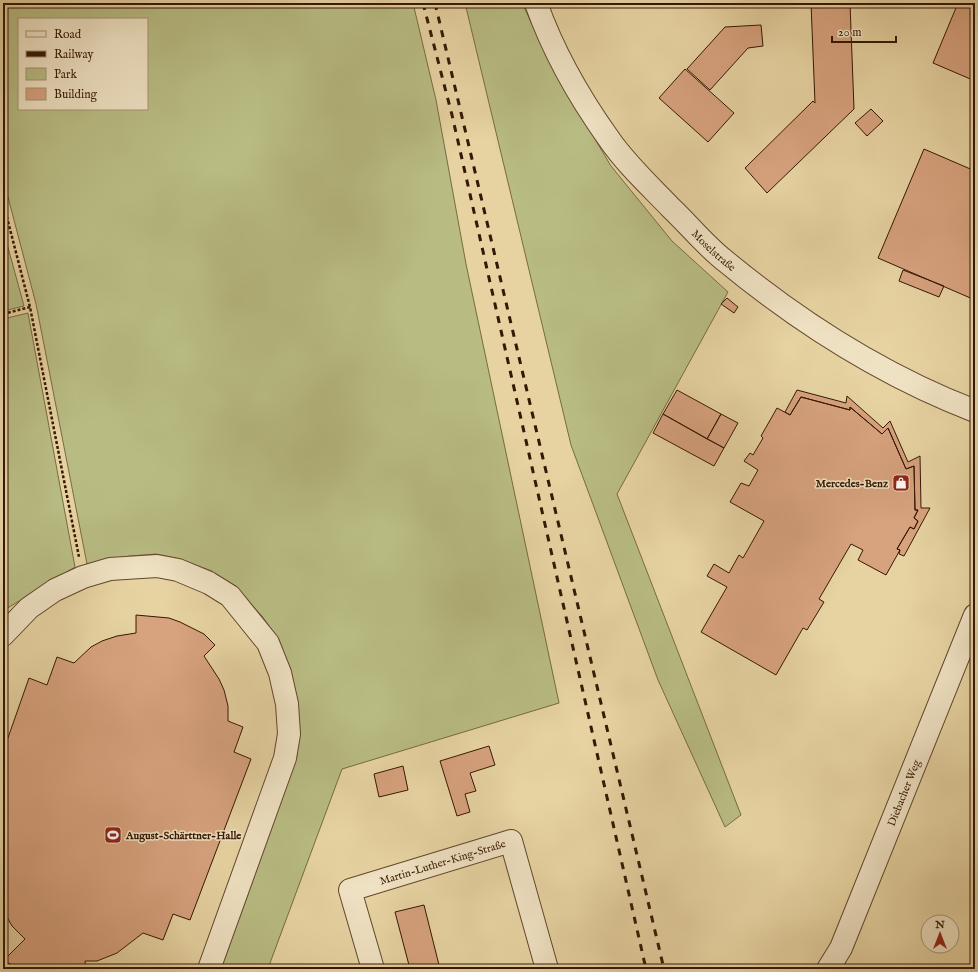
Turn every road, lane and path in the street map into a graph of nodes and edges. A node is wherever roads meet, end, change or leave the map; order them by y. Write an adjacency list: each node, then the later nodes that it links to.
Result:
1 (536, 3): 5 (street, Moselstraße)
2 (3, 202): 3 (path)
3 (30, 307): 4 (path); 6 (path)
4 (3, 314)
5 (975, 411)
6 (83, 577): 8 (street); 9 (street)
7 (975, 615): 12 (street, Diebacher Weg)
8 (3, 635)
9 (209, 969)
10 (373, 969): 11 (street, Martin-Luther-King-Straße)
11 (547, 969)
12 (828, 969)

